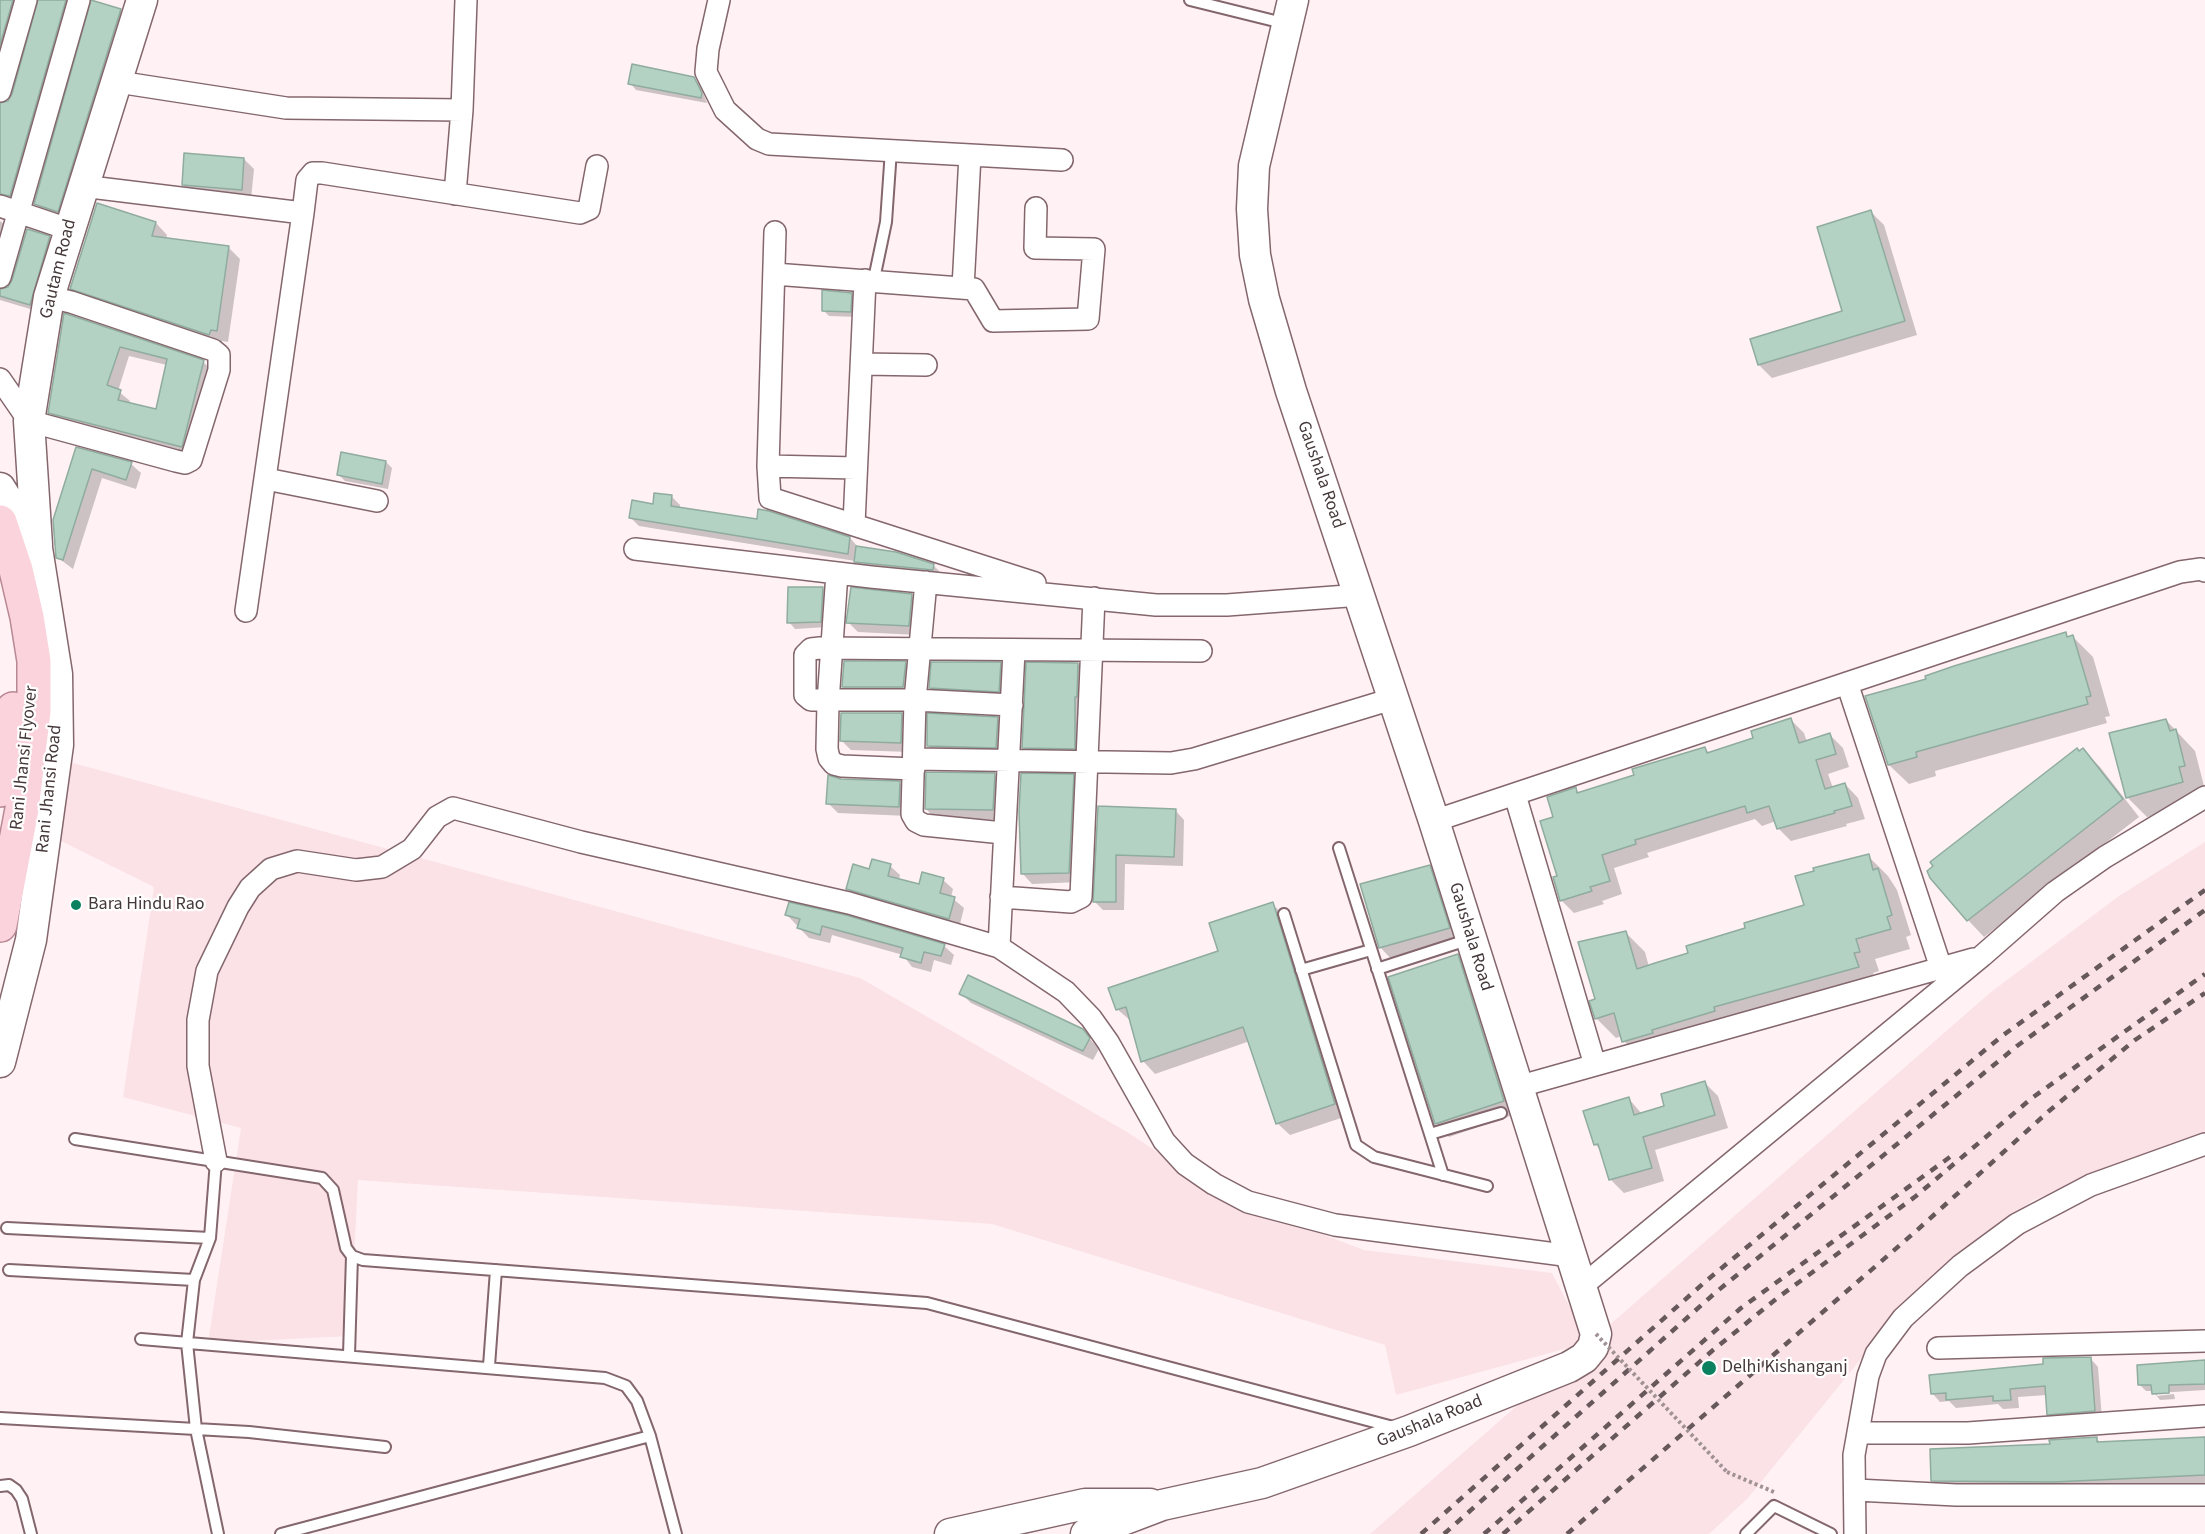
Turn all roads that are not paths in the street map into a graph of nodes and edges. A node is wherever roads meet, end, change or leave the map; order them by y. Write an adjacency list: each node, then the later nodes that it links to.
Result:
1 (26, 0): 9 (street)
2 (79, 0): 17 (street)
3 (466, 0): 10 (street)
4 (719, 0): 11 (street)
5 (1190, 0): 7 (lane)
6 (138, 1): 8 (street, Gautam Road)
7 (1290, 12): 44 (street, Gaushala Road)
8 (118, 82): 10 (street); 15 (street, Gautam Road)
9 (0, 90)
10 (462, 110): 16 (street)
11 (891, 150): 12 (street); 24 (lane)
12 (970, 154): 13 (street); 25 (street)
13 (1062, 160)
14 (597, 166): 16 (street)
15 (82, 186): 19 (street); 20 (street, Gautam Road)
16 (455, 194): 19 (street)
17 (9, 208): 20 (street); 23 (street)
18 (1036, 208): 25 (street)
19 (303, 213): 33 (street)
20 (68, 229): 26 (street, Gautam Road)
21 (775, 232): 22 (street)
22 (774, 274): 24 (street); 31 (street)
23 (0, 277)
24 (869, 280): 25 (street); 27 (street)
25 (963, 288)
26 (49, 297): 30 (street, Gautam Road); 30 (street)
27 (862, 364): 28 (street); 32 (street)
28 (926, 365)
29 (0, 379): 30 (street)
30 (29, 421): 38 (street, Gautam Road)
31 (768, 466): 32 (street); 37 (street)
32 (856, 468): 37 (street)
33 (266, 479): 35 (street); 47 (street)
34 (0, 488): 38 (street, Rani Jhansi Road)
35 (377, 501)
36 (0, 522): 58 (main road, Rani Jhansi Flyover)
37 (854, 524): 43 (street)
38 (37, 548): 78 (street, Rani Jhansi Road)
39 (635, 549): 41 (street)
40 (2204, 569): 53 (street)
41 (837, 573): 42 (street); 48 (street)
42 (926, 582): 43 (street); 49 (street)
43 (1073, 595): 45 (street)
44 (1361, 595): 45 (street); 54 (street, Gaushala Road)
45 (1094, 598): 51 (street)
46 (0, 603): 58 (main road, Rani Jhansi Flyover)
47 (246, 611)
48 (833, 648): 49 (street); 56 (street)
49 (920, 649): 50 (street); 55 (street)
50 (1014, 651): 51 (street); 57 (street)
51 (1093, 651): 52 (street); 60 (street)
52 (1200, 651)
53 (1847, 683): 63 (street); 75 (street)
54 (1392, 699): 60 (street); 65 (street, Gaushala Road)
55 (915, 700): 56 (street); 57 (street); 61 (street)
56 (828, 702): 61 (street)
57 (1012, 705): 59 (street)
58 (23, 710): 62 (main road, Rani Jhansi Flyover); 70 (main road, Rani Jhansi Flyover)
59 (1010, 762): 60 (street); 61 (street); 66 (street)
60 (1088, 763): 68 (street)
61 (915, 764): 66 (street)
62 (0, 790)
63 (1515, 795): 65 (street); 79 (street)
64 (2205, 797): 74 (street)
65 (1434, 821): 71 (street, Gaushala Road)
66 (1004, 833): 68 (street)
67 (1340, 848): 73 (lane)
68 (1001, 897): 72 (street)
69 (1284, 914): 77 (lane)
70 (0, 925)
71 (1471, 939): 76 (lane); 80 (street, Gaushala Road)
72 (999, 947): 85 (street); 91 (street)
73 (1371, 950): 76 (lane); 77 (lane)
74 (1982, 956): 75 (street); 95 (street)
75 (1941, 968): 79 (street)
76 (1377, 969): 82 (lane)
77 (1301, 970): 86 (lane)
78 (0, 1062)
79 (1595, 1065): 80 (street)
80 (1517, 1087): 91 (street, Gaushala Road)
81 (1501, 1113): 82 (lane)
82 (1430, 1134): 86 (lane)
83 (75, 1139): 85 (lane)
84 (2205, 1144): 106 (street)
85 (216, 1161): 89 (lane); 90 (lane)
86 (1443, 1175): 87 (lane)
87 (1487, 1186)
88 (7, 1228): 89 (lane)
89 (210, 1238): 94 (lane)
90 (352, 1256): 93 (lane); 100 (lane)
91 (1571, 1256): 95 (street, Gaushala Road)
92 (9, 1270): 94 (lane)
93 (496, 1270): 101 (lane); 105 (lane)
94 (194, 1280): 98 (lane)
95 (1581, 1287): 105 (street, Gaushala Road)
96 (141, 1339): 98 (lane)
97 (2205, 1341): 99 (street)
98 (187, 1343): 100 (lane); 104 (lane)
99 (1938, 1348)
100 (349, 1355): 101 (lane)
101 (489, 1366): 107 (lane)
102 (2205, 1416): 106 (street)
103 (0, 1418): 104 (lane)
104 (196, 1429): 108 (lane); 114 (lane)
105 (1409, 1431): 112 (street, Gaushala Road)
106 (1858, 1433): 110 (street)
107 (650, 1436): 115 (lane); 116 (lane)
108 (385, 1447)
109 (0, 1486): 113 (lane)
110 (1856, 1490): 111 (street); 121 (street)
111 (2205, 1495)
112 (1162, 1504): 117 (street); 118 (street, Gaushala Road)
113 (28, 1533)
114 (218, 1534)
115 (281, 1534)
116 (676, 1534)
117 (950, 1534)
118 (1086, 1534)
119 (1746, 1534): 120 (lane)
120 (1831, 1534)
121 (1855, 1534)

